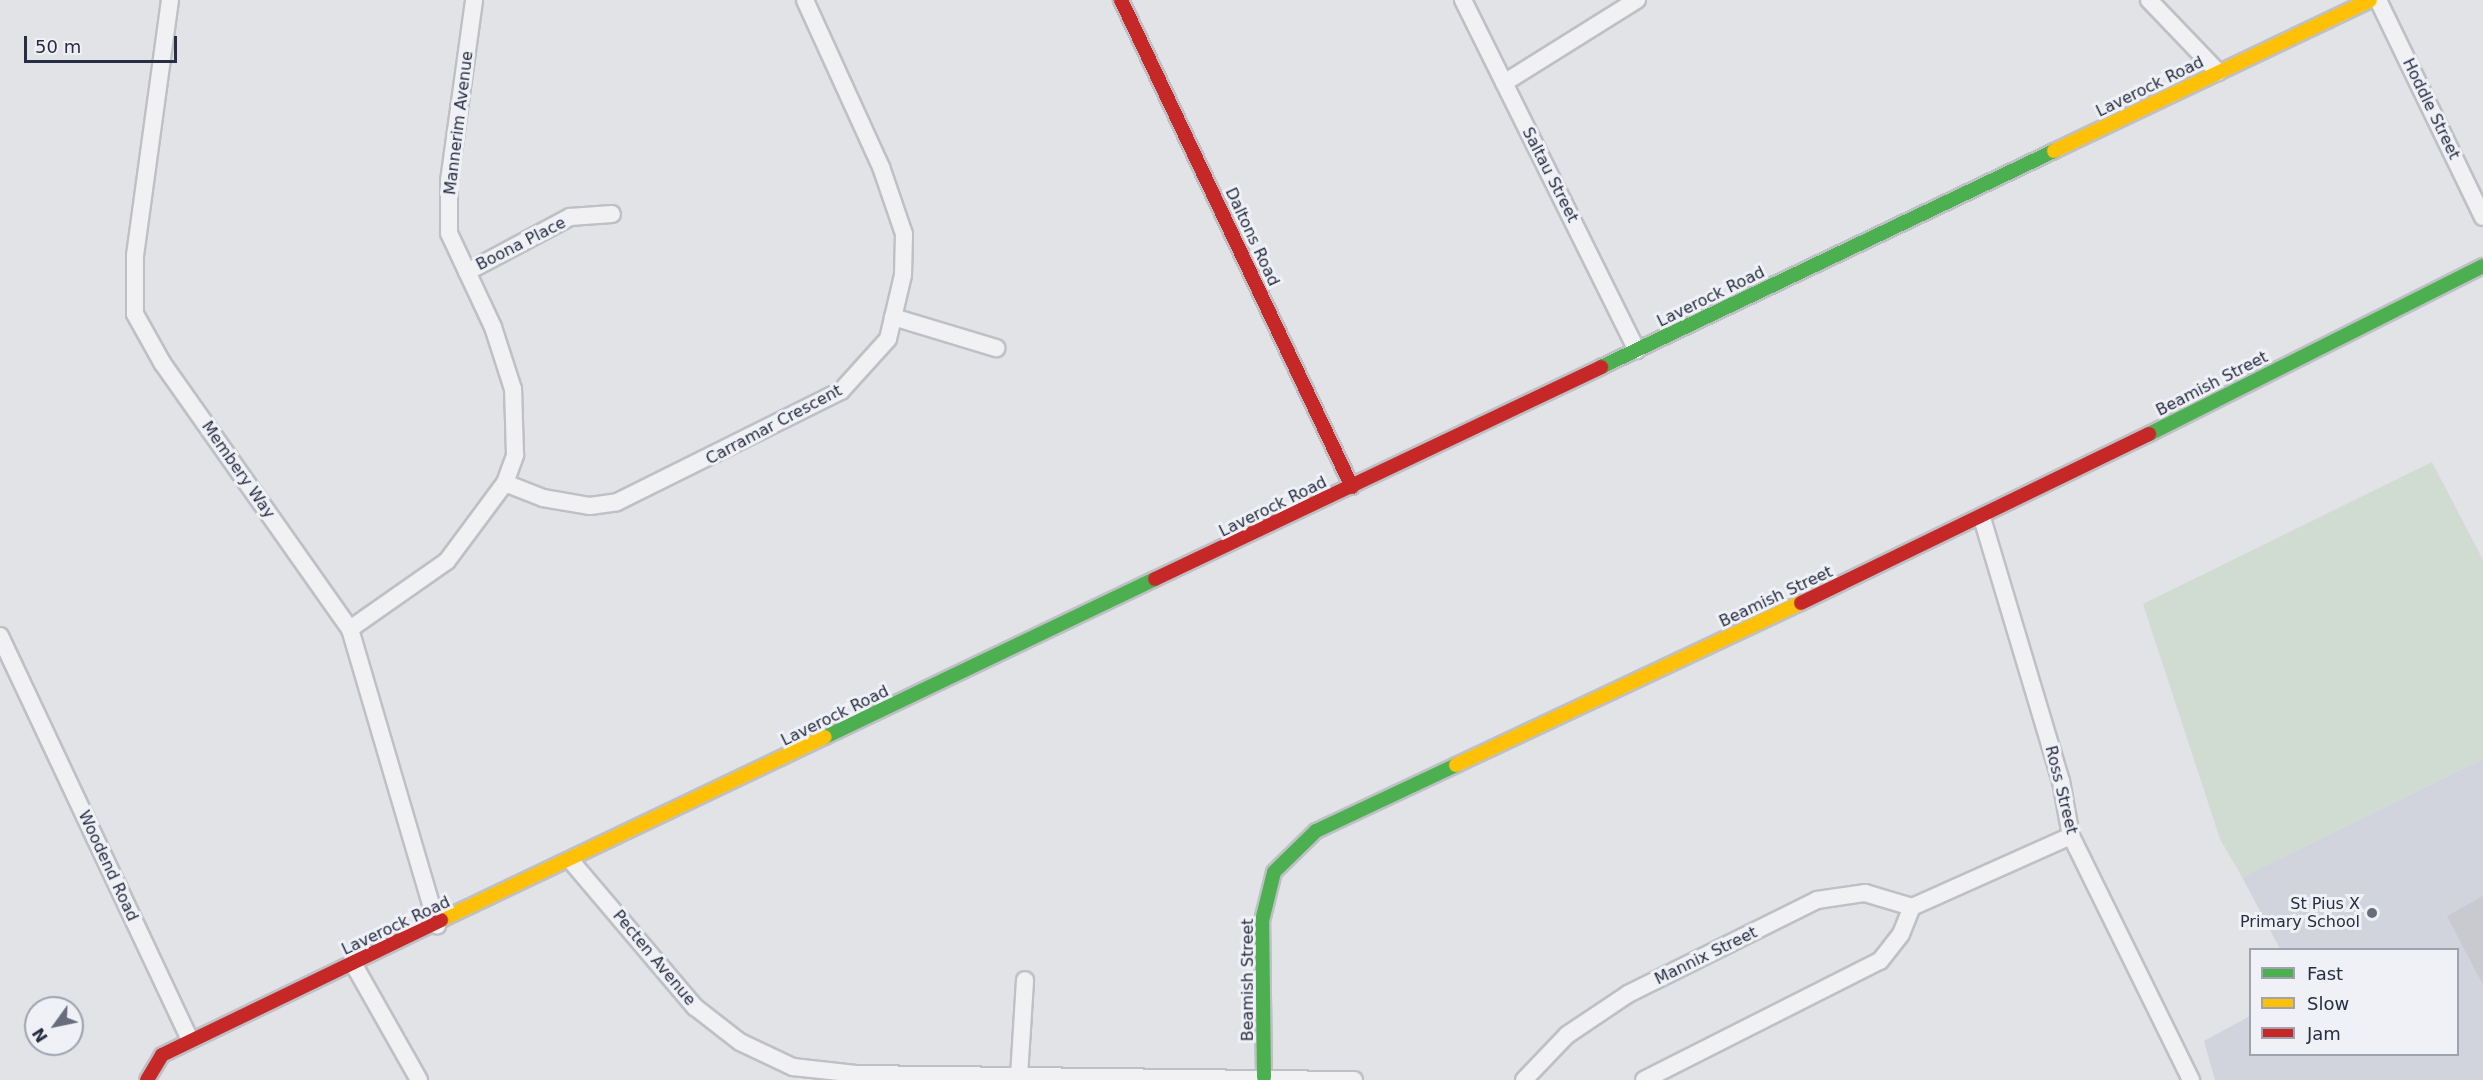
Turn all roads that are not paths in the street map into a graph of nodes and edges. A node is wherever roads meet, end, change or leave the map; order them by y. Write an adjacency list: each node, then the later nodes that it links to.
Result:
1 (170, 0): 22 (street, Membery Way)
2 (474, 0): 15 (street, Mannerim Avenue)
3 (805, 0): 16 (street, Carramar Crescent)
4 (1121, 0): 20 (street, Daltons Road)
5 (1462, 0): 11 (street, Saltau Street)
6 (1637, 0): 11 (street)
7 (2149, 0): 10 (street)
8 (2370, 0): 10 (street, Laverock Road)
9 (2378, 0): 13 (street, Hoddle Street)
10 (2218, 72): 18 (street, Laverock Road)
11 (1504, 83): 18 (street, Saltau Street)
12 (612, 214): 15 (street, Boona Place)
13 (2483, 218)
14 (2483, 266): 21 (street, Beamish Street)
15 (467, 272): 19 (street, Mannerim Avenue)
16 (893, 317): 17 (street); 19 (street, Carramar Crescent)
17 (996, 348)
18 (1637, 350): 20 (street, Laverock Road)
19 (505, 483): 22 (street, Mannerim Avenue)
20 (1352, 487): 25 (street, Laverock Road)
21 (1982, 518): 24 (street, Ross Street); 32 (street, Beamish Street)
22 (350, 629): 27 (street, Membery Way)
23 (0, 636): 30 (street, Woodend Road)
24 (2071, 836): 26 (street); 39 (street, Ross Street)
25 (571, 861): 27 (street, Laverock Road); 31 (street, Pecten Avenue)
26 (1912, 907): 37 (street, Mannix Street); 38 (street)
27 (437, 925): 28 (street, Laverock Road)
28 (354, 965): 30 (street, Laverock Road); 35 (street)
29 (1025, 980): 31 (street)
30 (190, 1040): 34 (street)
31 (1019, 1076): 33 (street, Pecten Avenue)
32 (1264, 1077): 33 (street, Pecten Avenue); 36 (street, Pecten Avenue)
33 (1077, 1078)
34 (147, 1080)
35 (419, 1080)
36 (1354, 1080)
37 (1524, 1080)
38 (1644, 1080)
39 (2191, 1080)

